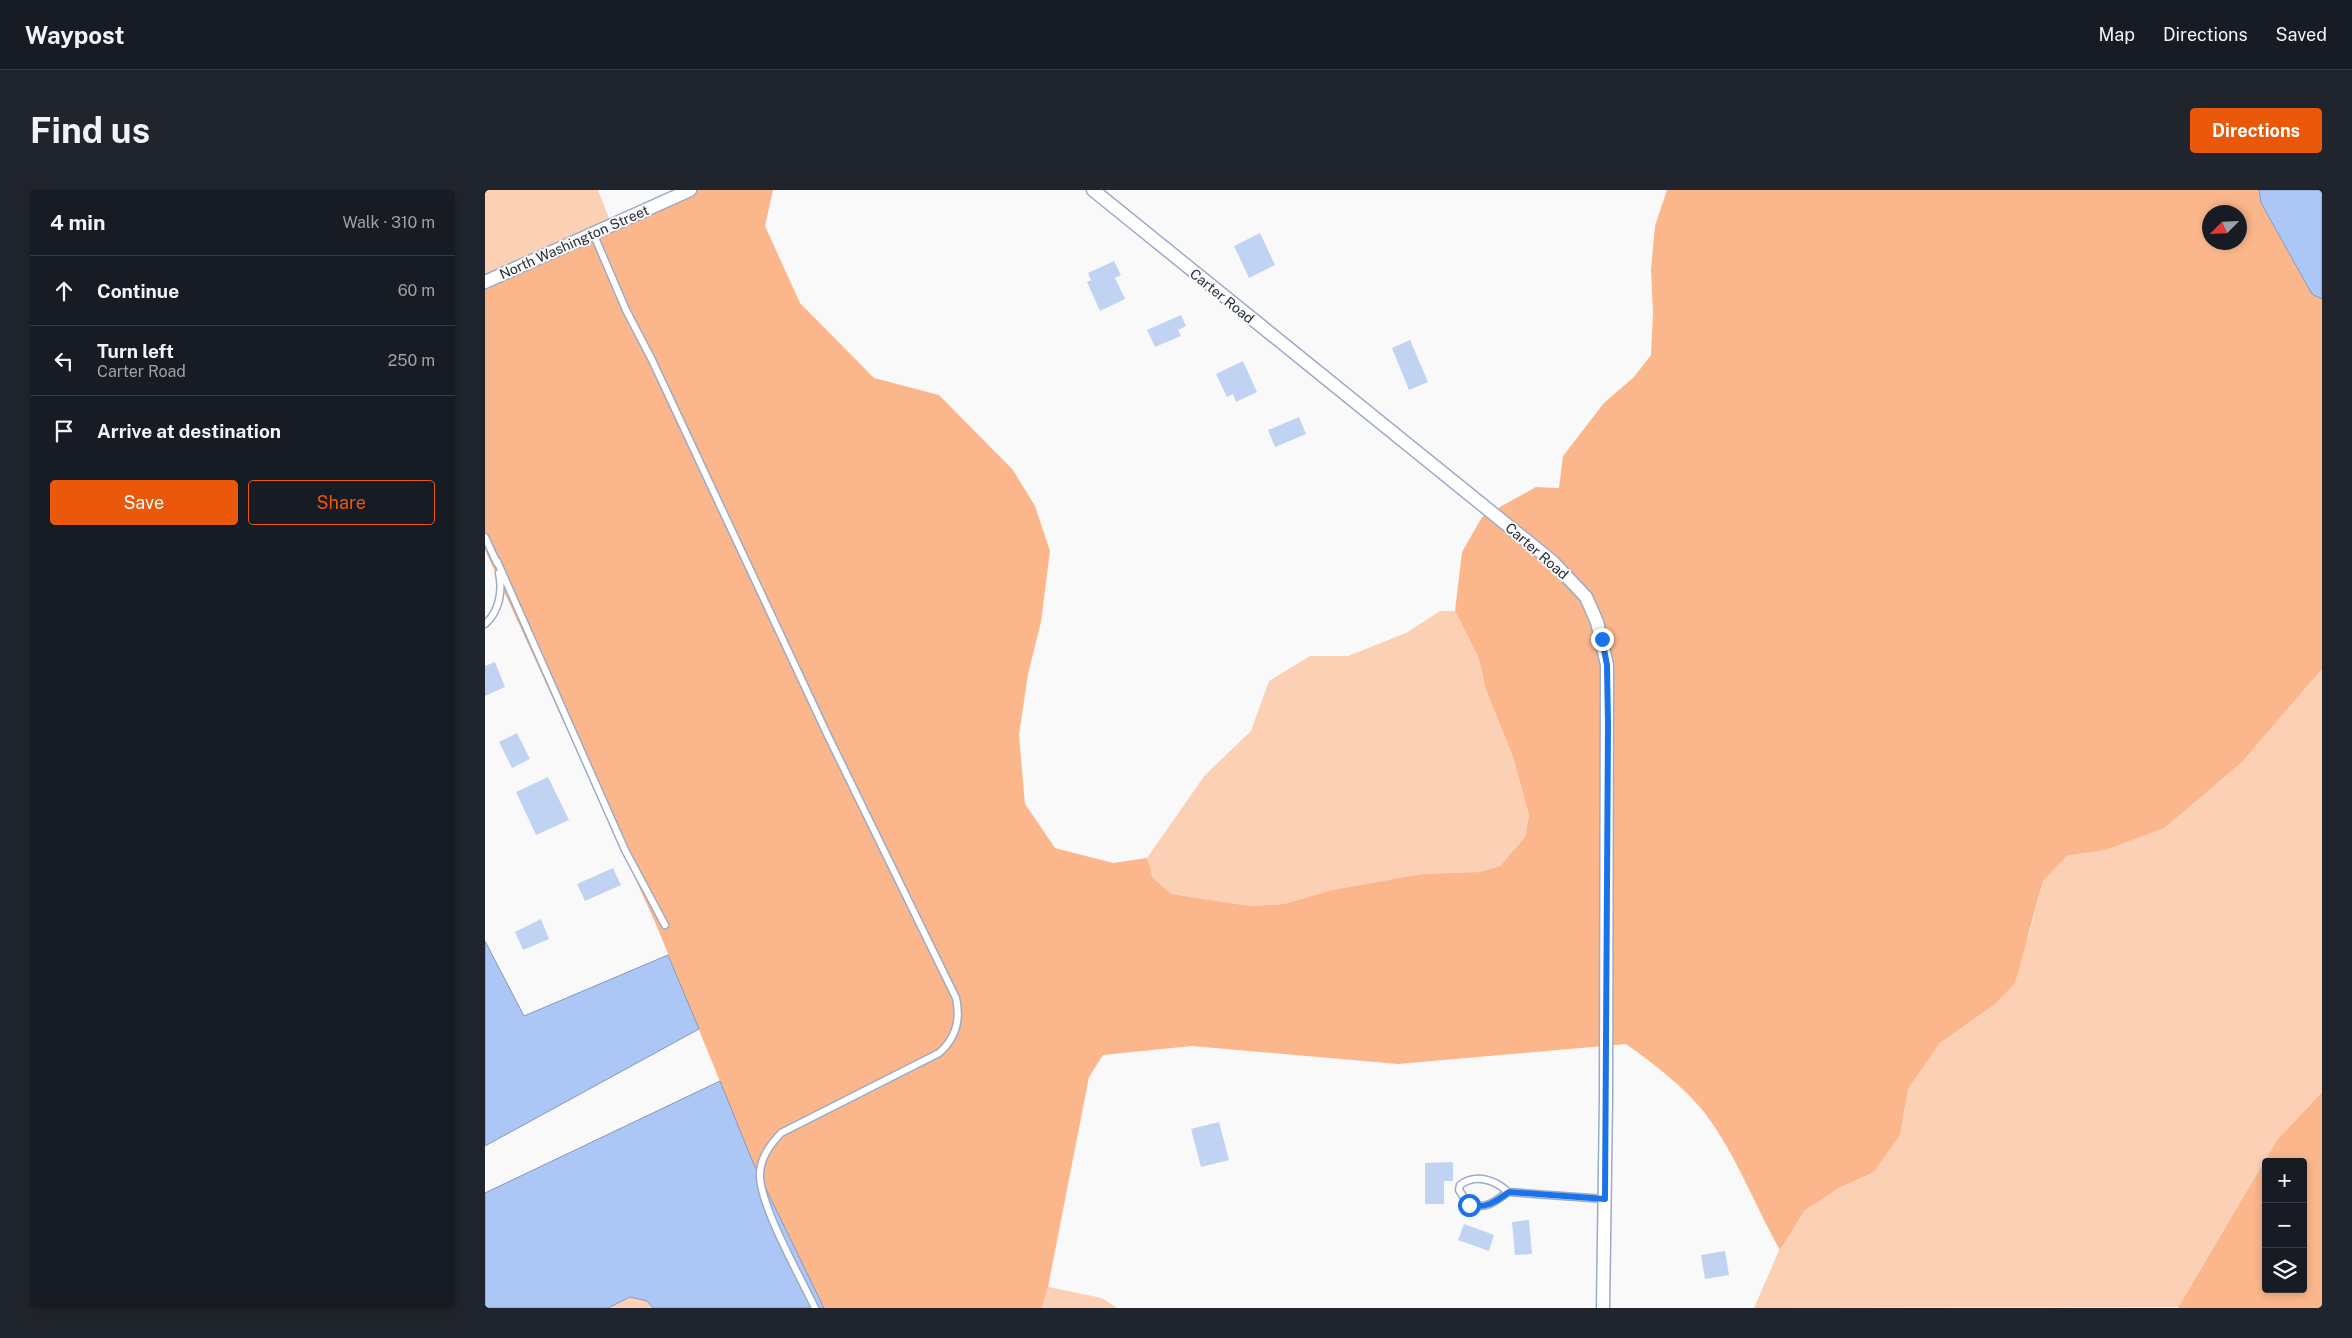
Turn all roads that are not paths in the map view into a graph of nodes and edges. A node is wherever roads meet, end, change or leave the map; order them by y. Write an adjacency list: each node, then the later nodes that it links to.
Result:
1 (690, 190): 3 (street, North Washington Street)
2 (1093, 190): 10 (street, Carter Road)
3 (593, 233): 4 (street, North Washington Street); 11 (lane)
4 (485, 282)
5 (485, 537): 6 (lane)
6 (497, 561): 7 (lane); 8 (lane)
7 (485, 624)
8 (665, 925)
9 (1509, 1192): 9 (lane); 10 (lane)
10 (1605, 1199): 12 (street, Carter Road)
11 (815, 1308)
12 (1603, 1308)

